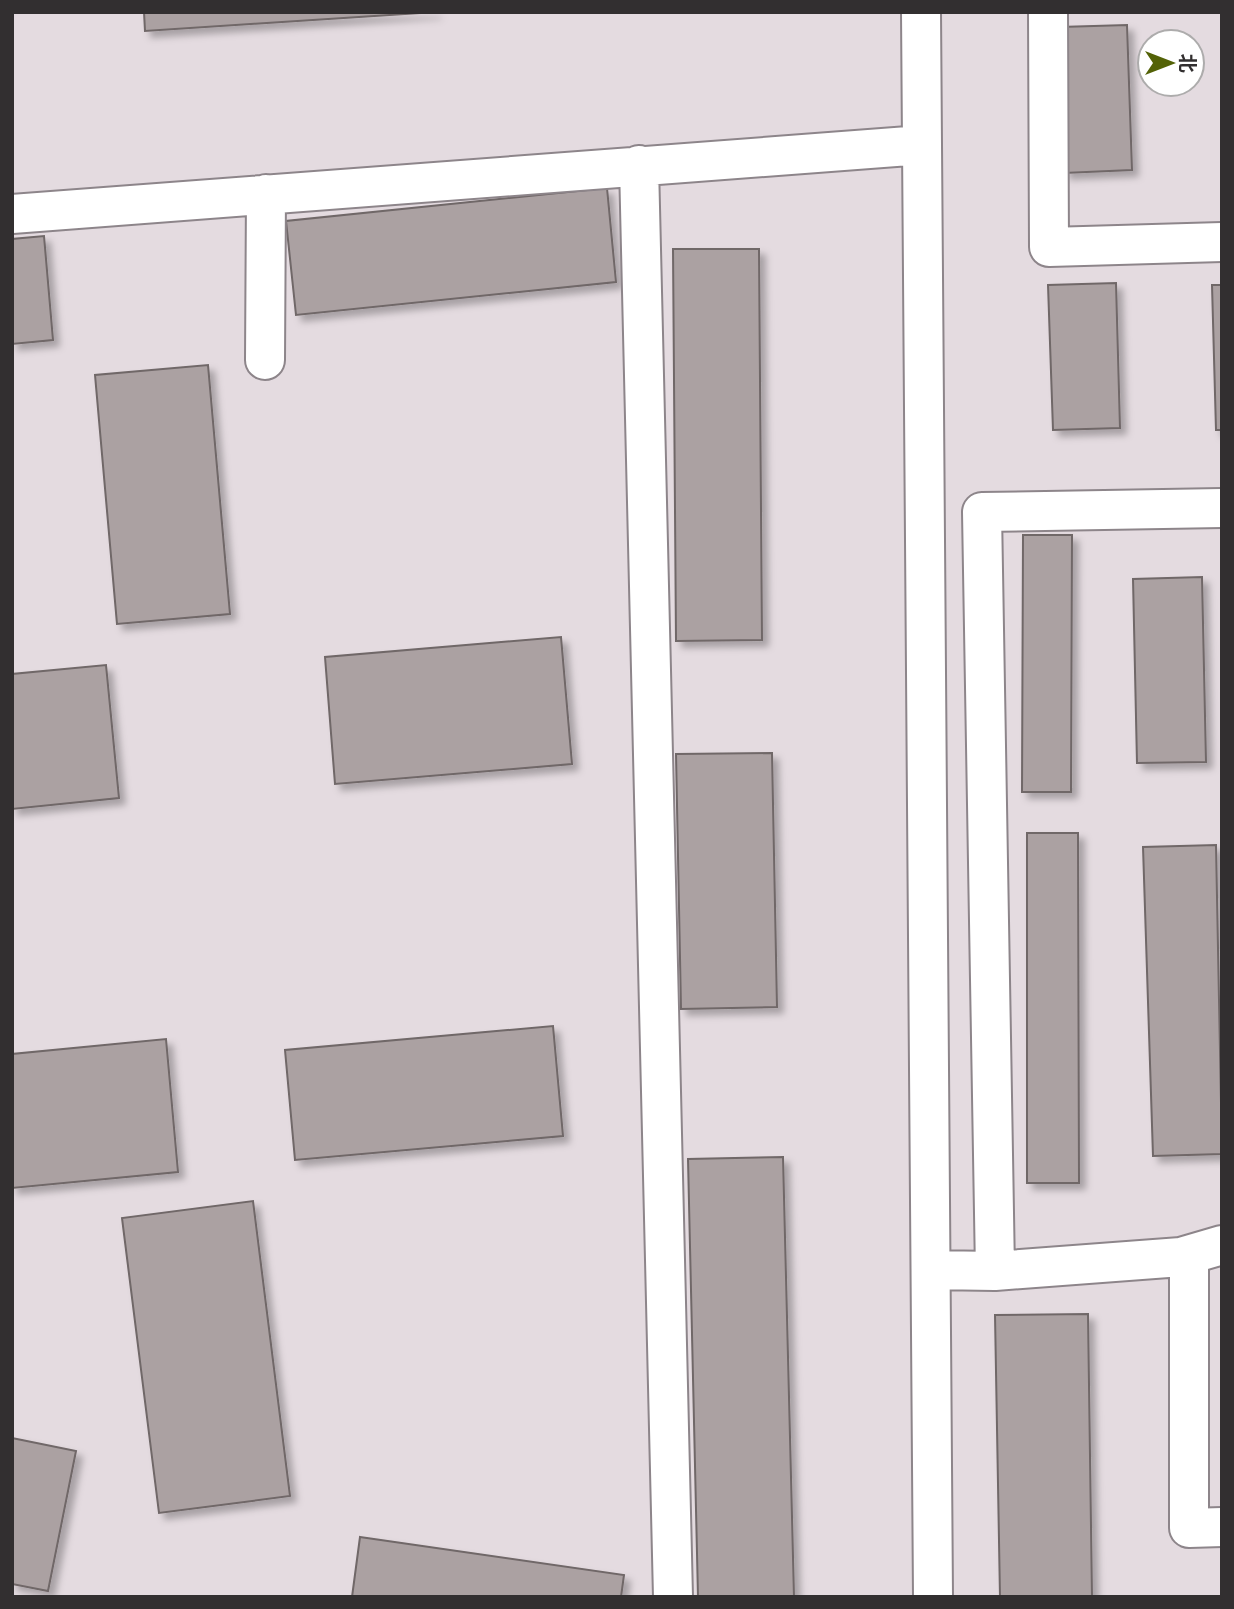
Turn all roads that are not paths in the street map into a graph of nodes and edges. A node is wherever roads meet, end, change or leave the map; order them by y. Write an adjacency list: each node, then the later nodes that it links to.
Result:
1 (921, 12): 3 (street)
2 (1048, 12): 7 (street)
3 (922, 145): 4 (street); 11 (street)
4 (639, 165): 5 (street); 14 (street)
5 (266, 194): 6 (street); 8 (street)
6 (12, 214)
7 (1222, 242)
8 (265, 360)
9 (1222, 508): 12 (street)
10 (1205, 1250): 12 (street); 13 (street)
11 (931, 1270): 12 (street); 15 (street)
12 (995, 1271)
13 (1222, 1527)
14 (673, 1597)
15 (933, 1597)

